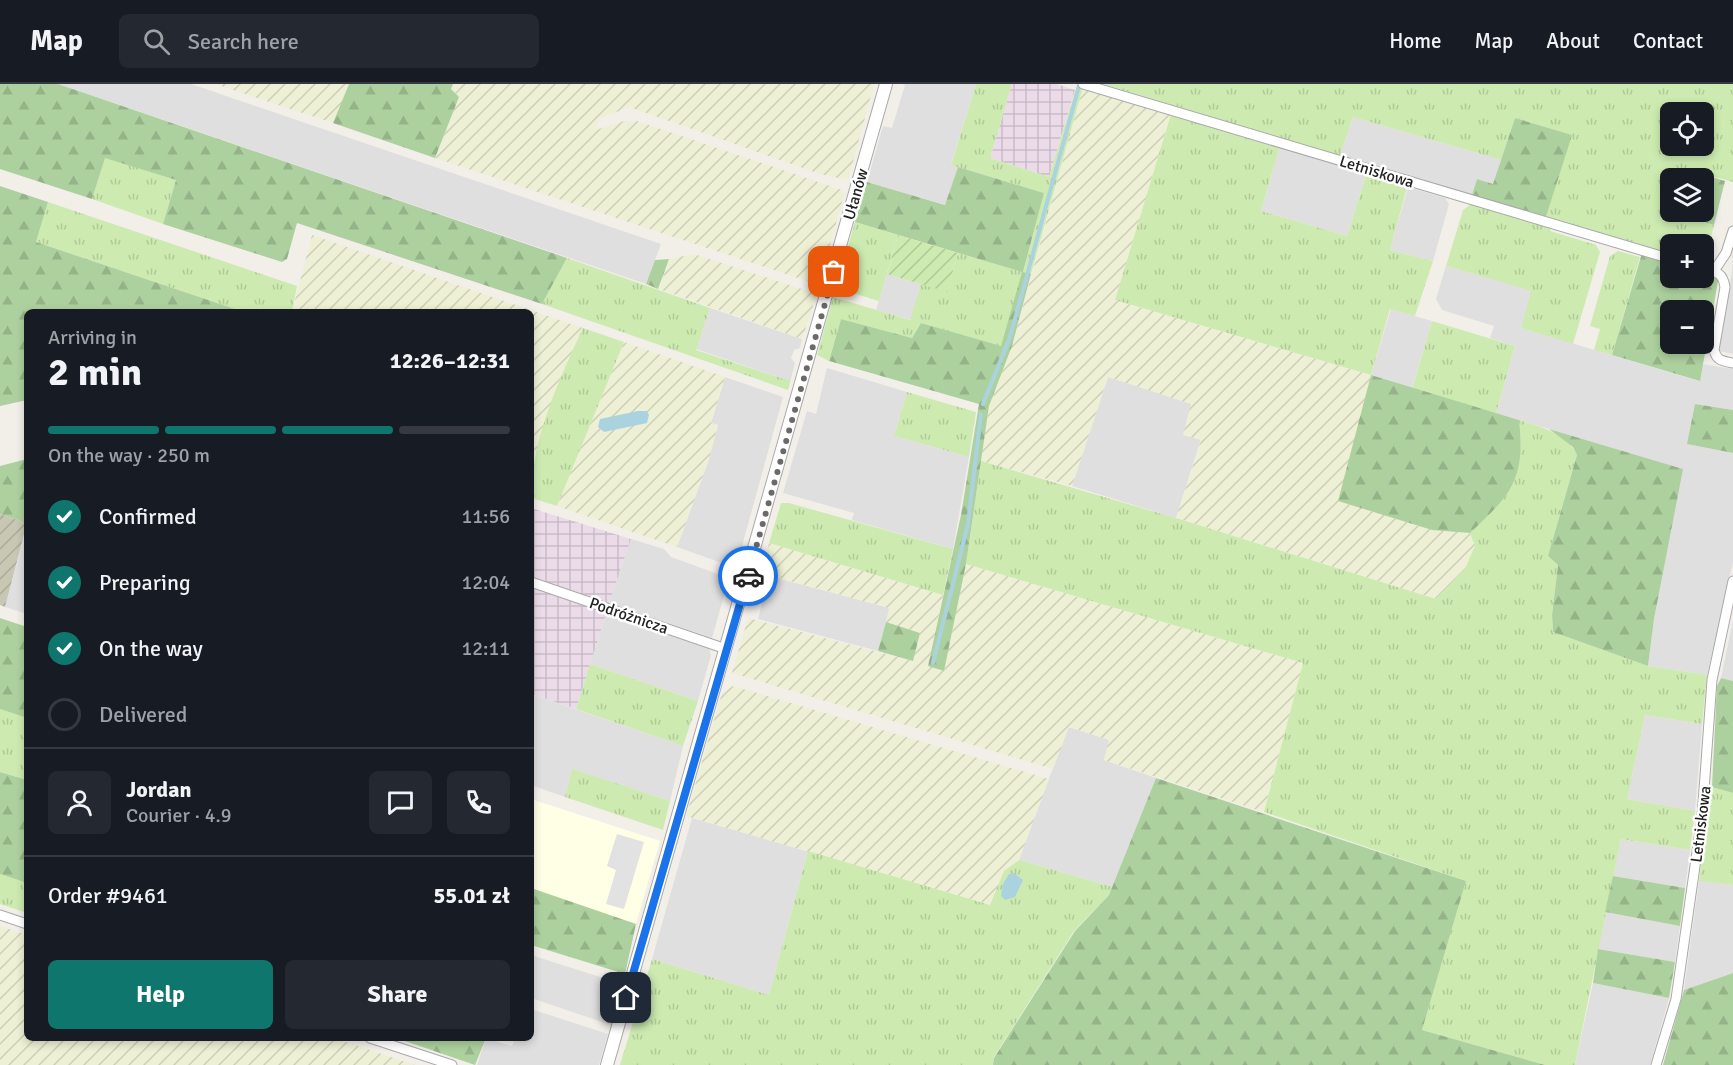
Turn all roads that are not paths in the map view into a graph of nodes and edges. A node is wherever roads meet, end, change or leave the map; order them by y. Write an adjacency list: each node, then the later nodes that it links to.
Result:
1 (886, 84): 10 (street, Ułanów)
2 (1083, 84): 4 (street, Letniskowa)
3 (1733, 231): 5 (street)
4 (1660, 256)
5 (1714, 265)
6 (1714, 273): 7 (street)
7 (1733, 363)
8 (1733, 581): 16 (street, Letniskowa)
9 (534, 583): 10 (street, Podróżnicza)
10 (726, 649): 15 (street, Ułanów)
11 (0, 915): 12 (street)
12 (24, 923)
13 (379, 1041): 14 (street)
14 (452, 1065)
15 (607, 1065)
16 (1656, 1065)

